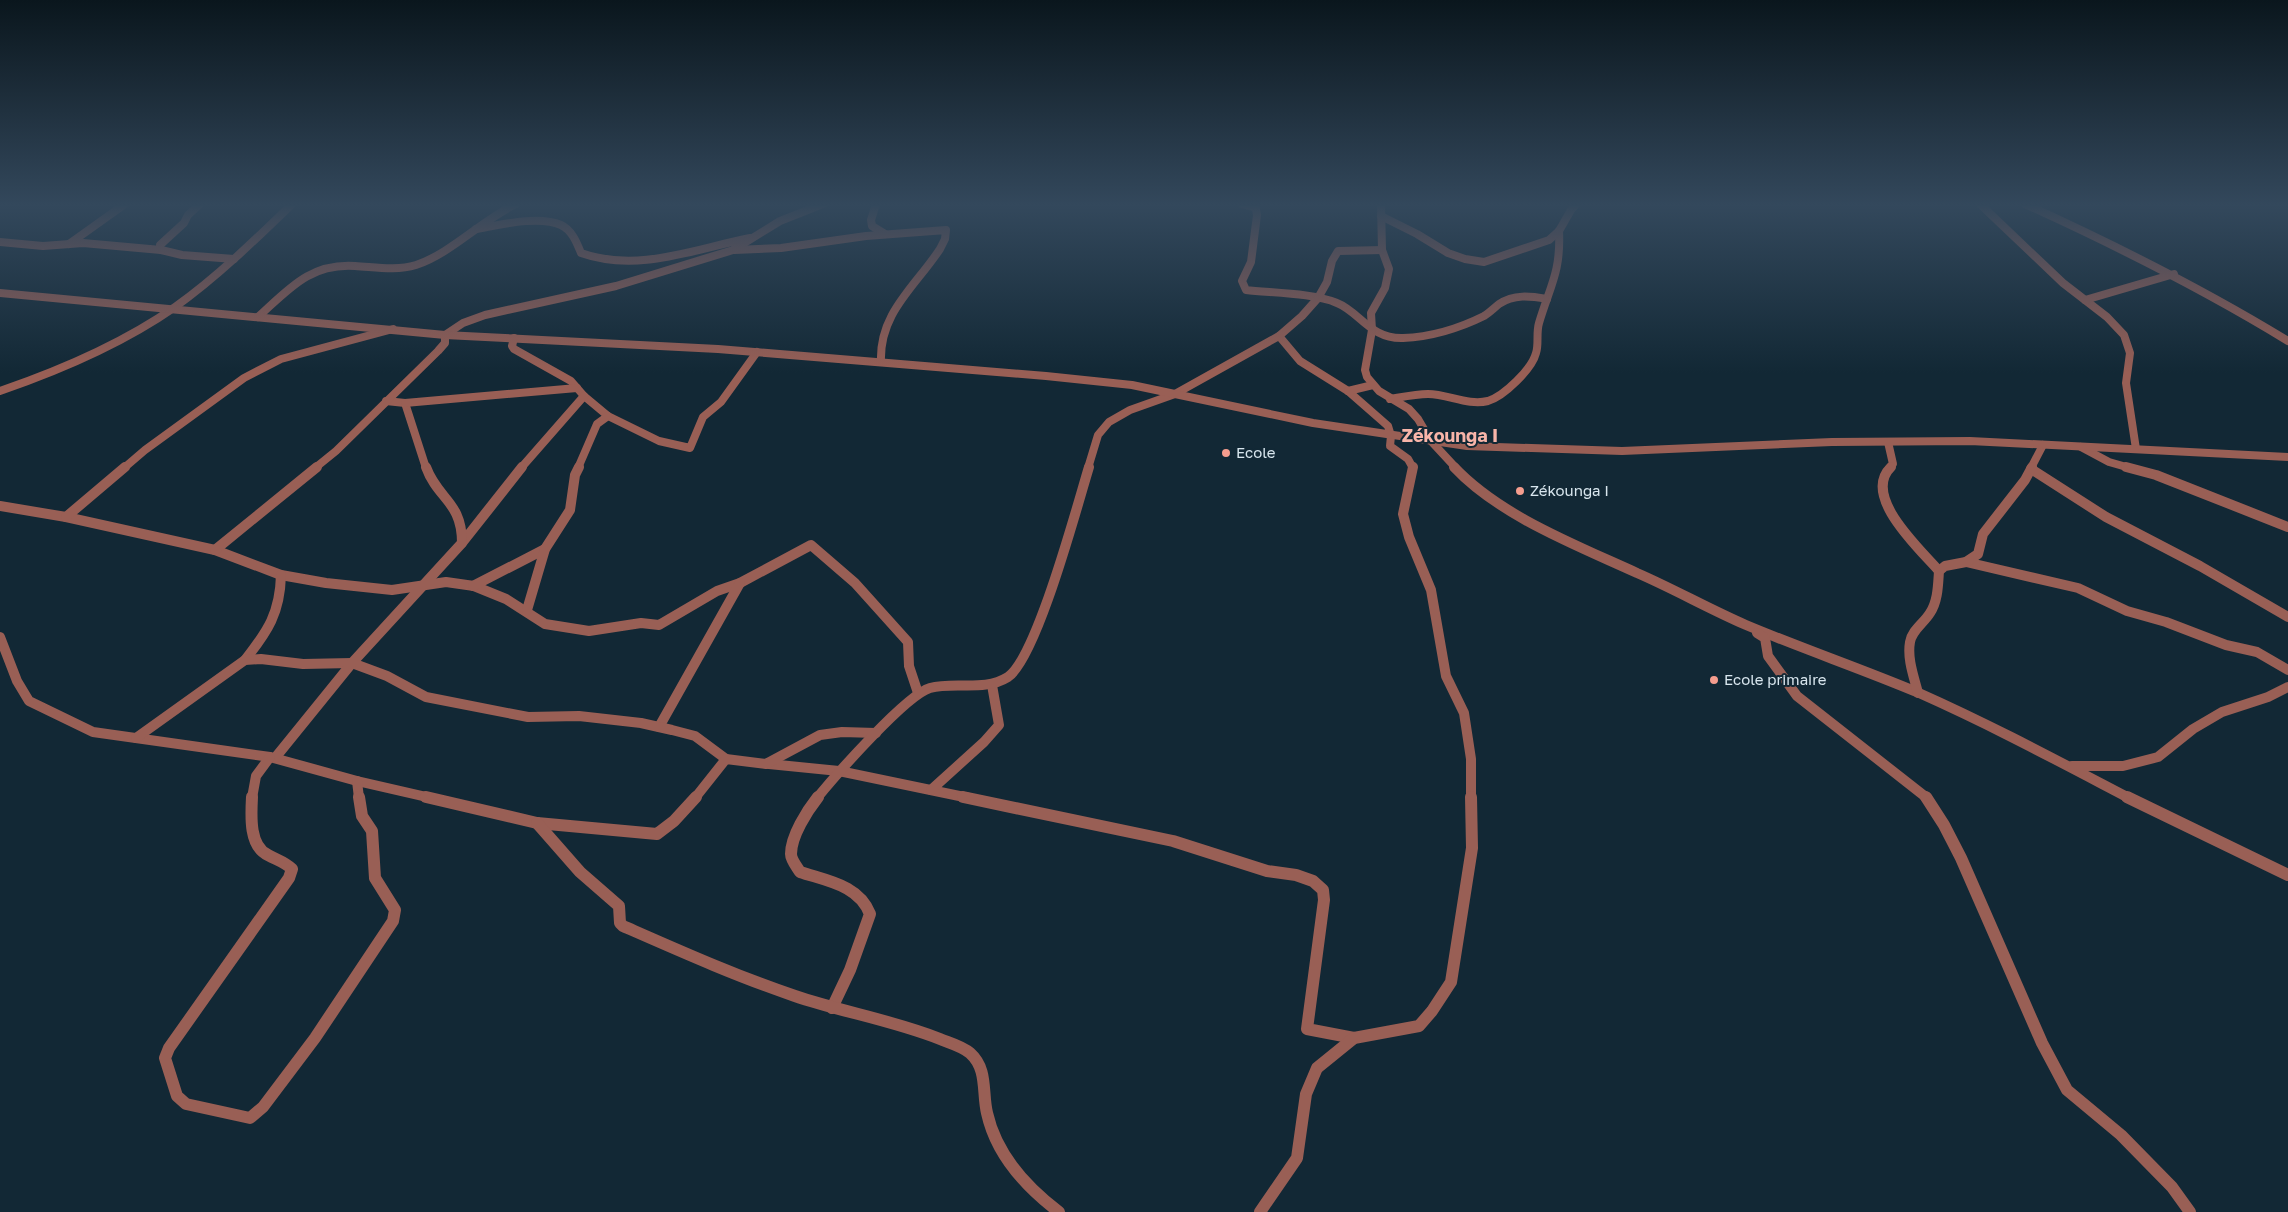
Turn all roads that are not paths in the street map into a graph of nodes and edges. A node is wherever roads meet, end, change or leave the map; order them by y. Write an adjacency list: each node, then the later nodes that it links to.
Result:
1 (232, 261): 20 (street)
2 (426, 261): 21 (street)
3 (611, 261): 4 (street)
4 (639, 261)
5 (699, 261): 24 (street)
6 (933, 261): 29 (street)
7 (1251, 261): 17 (street)
8 (1332, 261): 17 (street)
9 (1386, 261): 23 (street)
10 (1475, 261): 11 (street)
11 (1489, 261)
12 (1559, 261): 18 (street)
13 (2039, 261): 19 (street)
14 (2145, 261): 15 (street)
15 (2174, 274): 19 (street); 27 (street)
16 (0, 293): 20 (street)
17 (1318, 298): 23 (street); 25 (street)
18 (1547, 299): 23 (street); 36 (street)
19 (2085, 300): 45 (street)
20 (175, 308): 21 (street); 32 (street)
21 (258, 317): 22 (street)
22 (394, 329): 24 (street); 49 (street)
23 (1372, 330): 30 (street)
24 (445, 335): 26 (street); 37 (street)
25 (1279, 336): 33 (street); 34 (street)
26 (514, 338): 28 (street); 31 (street)
27 (2288, 340)
28 (756, 352): 29 (street); 39 (street)
29 (881, 362): 34 (street)
30 (1372, 385): 33 (street); 36 (street)
31 (576, 388): 35 (street); 38 (street)
32 (0, 391)
33 (1348, 391): 40 (street)
34 (1175, 394): 40 (street); 67 (street)
35 (584, 396): 39 (street); 51 (street)
36 (1390, 399): 41 (street)
37 (386, 401): 38 (street); 53 (street)
38 (405, 403): 51 (street)
39 (608, 416): 52 (street)
40 (1391, 436): 41 (street); 84 (street)
41 (1430, 441): 42 (street); 62 (street)
42 (1888, 442): 43 (street); 55 (street)
43 (2043, 445): 44 (street); 47 (street)
44 (2081, 447): 45 (street); 50 (street)
45 (2136, 449): 46 (street)
46 (2288, 457)
47 (2031, 469): 54 (street); 61 (street)
48 (0, 506): 49 (street)
49 (66, 517): 53 (street)
50 (2288, 527)
51 (462, 543): 58 (street)
52 (545, 549): 59 (street); 60 (street)
53 (215, 550): 56 (street)
54 (1966, 562): 55 (street); 66 (street)
55 (1939, 571): 70 (street)
56 (280, 575): 58 (street); 64 (street)
57 (740, 583): 60 (street); 69 (street); 71 (street)
58 (422, 586): 59 (street); 65 (street)
59 (472, 586): 60 (street)
60 (527, 610)
61 (2288, 617)
62 (1744, 624): 70 (street); 87 (street)
63 (0, 637): 73 (street)
64 (245, 660): 65 (street); 73 (street)
65 (352, 663): 71 (street); 74 (street)
66 (2288, 670)
67 (992, 685): 69 (street); 80 (street)
68 (2288, 687): 77 (street)
69 (918, 693): 72 (street)
70 (1918, 693): 77 (street)
71 (659, 727): 75 (street)
72 (876, 733): 76 (street); 78 (street)
73 (136, 738): 74 (street)
74 (272, 758): 79 (street); 79 (street)
75 (726, 760): 76 (street); 81 (street)
76 (766, 764): 78 (street)
77 (2069, 765): 82 (street)
78 (840, 771): 80 (street); 83 (street)
79 (357, 781): 81 (street)
80 (931, 790): 84 (street)
81 (537, 823): 83 (street)
82 (2288, 875)
83 (832, 1008): 85 (street)
84 (1354, 1038): 86 (street)
85 (1059, 1212)
86 (1260, 1212)
87 (2190, 1212)

